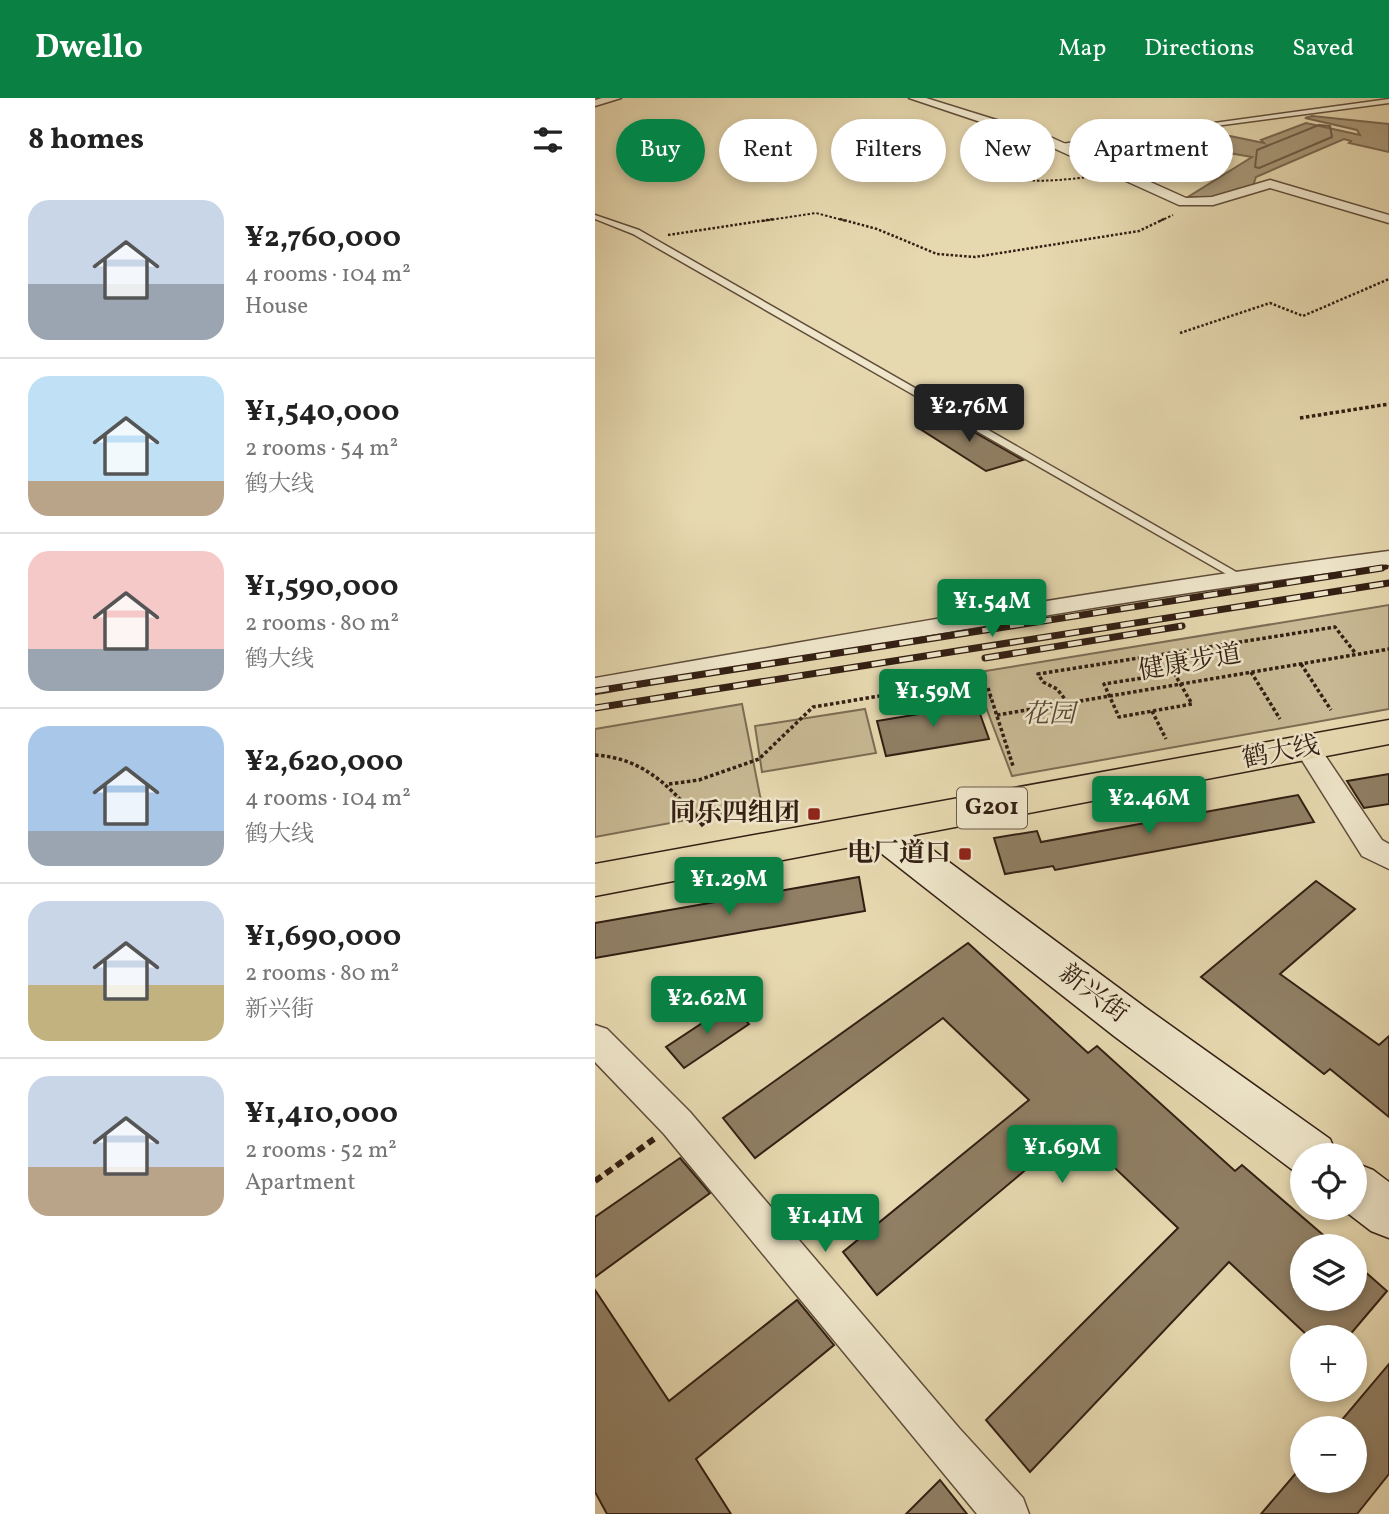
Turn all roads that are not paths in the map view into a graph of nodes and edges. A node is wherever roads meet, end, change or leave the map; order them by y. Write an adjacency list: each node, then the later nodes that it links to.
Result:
1 (615, 98): 4 (street)
2 (915, 98): 5 (street)
3 (1389, 101): 5 (lane)
4 (595, 103)
5 (1057, 145): 7 (street)
6 (595, 217): 9 (lane)
7 (1389, 219)
8 (1389, 558): 9 (street)
9 (1239, 577): 10 (street)
10 (595, 686)
11 (1389, 732): 12 (highway, 鹤大线 / G201)
12 (1307, 748): 13 (highway, 鹤大线 / G201); 14 (street)
13 (877, 830): 15 (highway, 鹤大线 / G201); 17 (street, 新兴街)
14 (1389, 858)
15 (595, 880)
16 (595, 1039): 20 (street)
17 (1296, 1143)
18 (1367, 1196): 19 (street)
19 (1389, 1213)
20 (1007, 1514)

